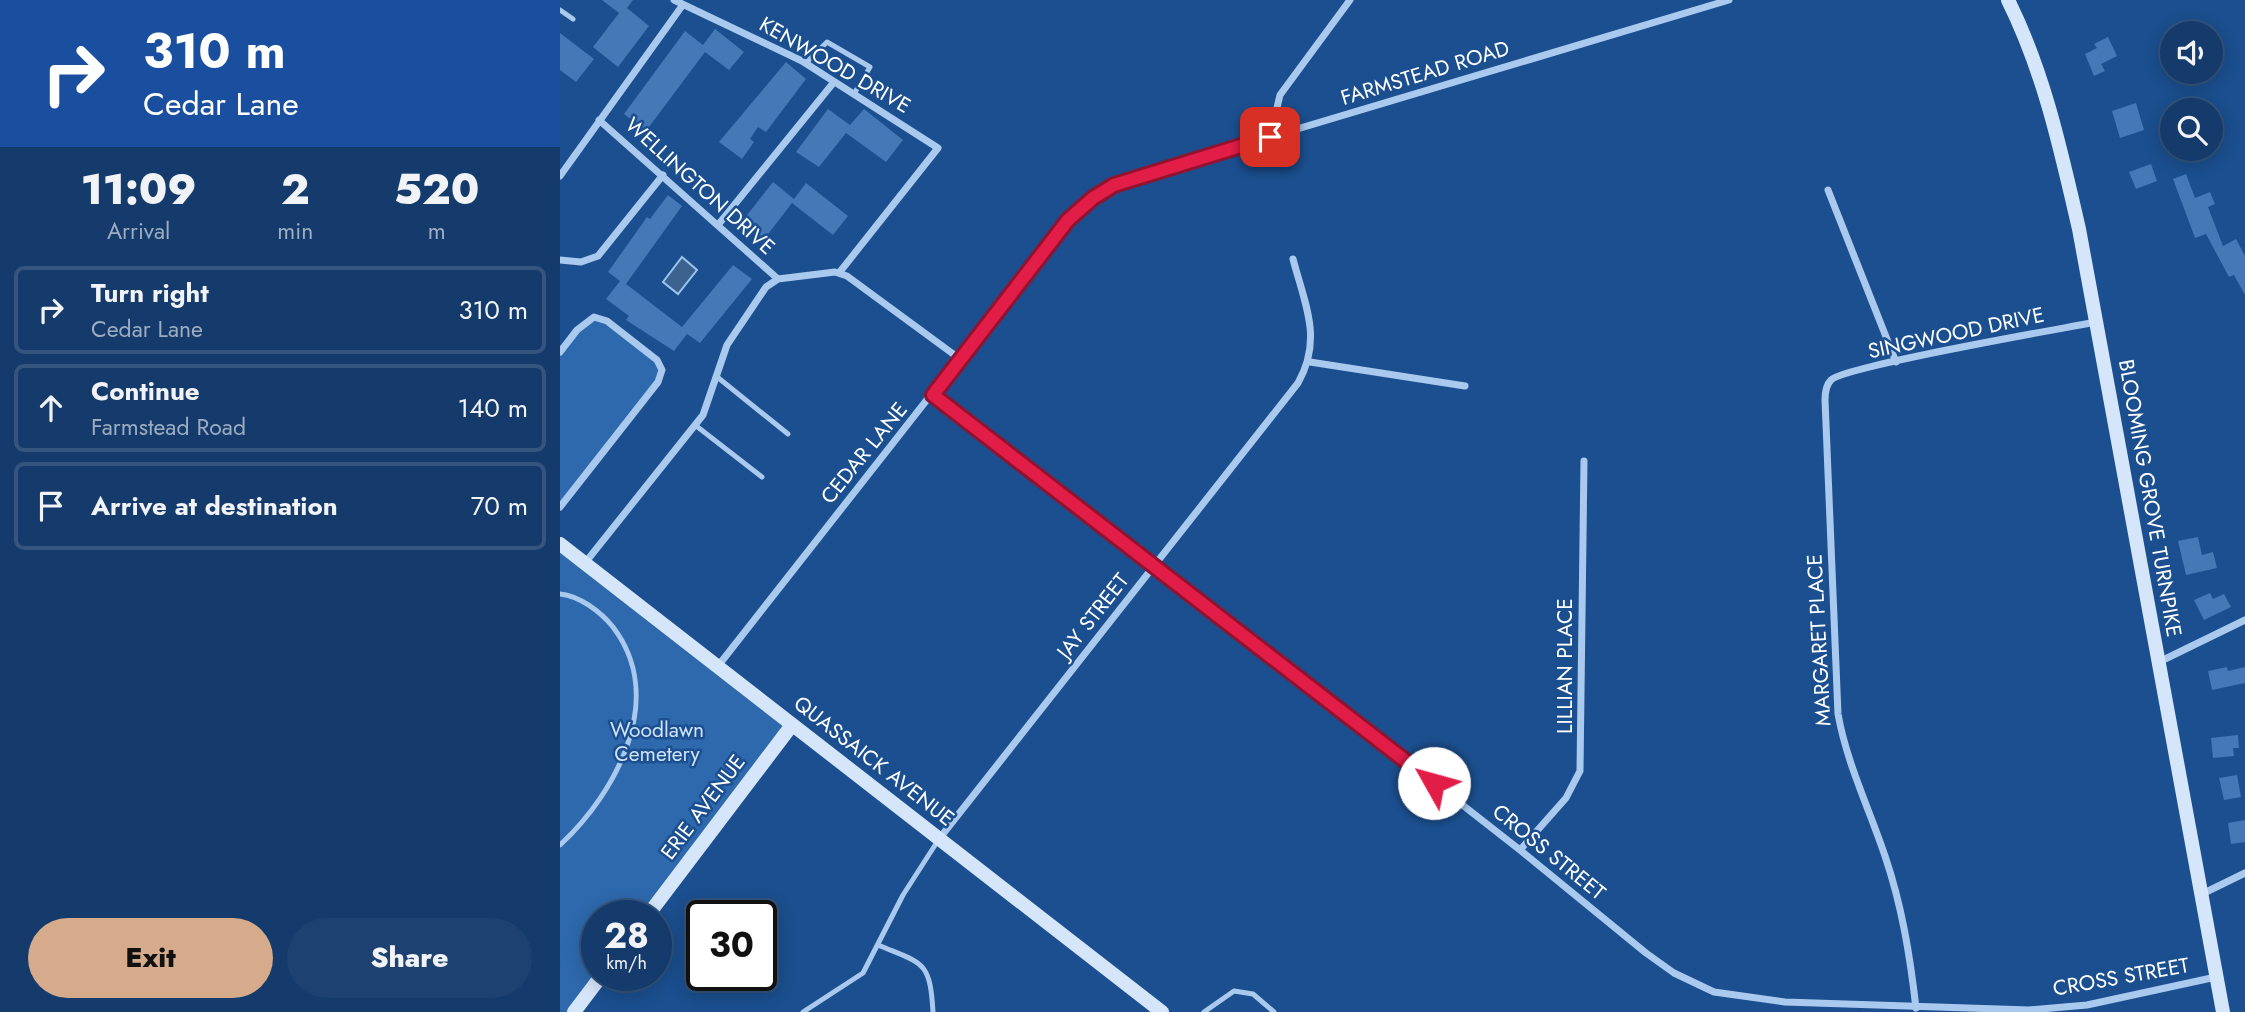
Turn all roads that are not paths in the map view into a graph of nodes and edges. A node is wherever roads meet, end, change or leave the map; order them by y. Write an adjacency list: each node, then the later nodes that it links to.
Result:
1 (674, 0): 5 (street, KENWOOD DRIVE)
2 (1350, 0): 12 (street)
3 (1729, 0): 12 (street, FARMSTEAD ROAD)
4 (2008, 0): 22 (street, BLOOMING GROVE TURNPIKE)
5 (682, 6): 8 (street, KENWOOD DRIVE); 11 (street)
6 (560, 10): 7 (lane)
7 (573, 19)
8 (806, 63): 9 (street, KENWOOD DRIVE); 10 (lane)
9 (834, 82): 10 (street, KENWOOD DRIVE); 17 (street)
10 (854, 94): 20 (street, KENWOOD DRIVE)
11 (599, 120): 13 (street, WELLINGTON DRIVE); 14 (street)
12 (1270, 137): 15 (street, FARMSTEAD ROAD)
13 (663, 175): 17 (street, WELLINGTON DRIVE); 19 (street)
14 (560, 176)
15 (1130, 179): 24 (street, CEDAR LANE)
16 (1828, 190): 26 (street)
17 (718, 225): 21 (street, WELLINGTON DRIVE)
18 (1293, 259): 25 (street)
19 (560, 260)
20 (839, 273): 21 (street); 24 (street)
21 (778, 279): 27 (street)
22 (2096, 322): 26 (street, SINGWOOD DRIVE); 41 (street, BLOOMING GROVE TURNPIKE)
23 (560, 352): 35 (street)
24 (960, 359): 30 (street, CEDAR LANE)
25 (1310, 362): 28 (street); 38 (street, JAY STREET)
26 (1896, 362): 29 (street, SINGWOOD DRIVE)
27 (716, 376): 31 (street); 32 (lane)
28 (1465, 386)
29 (1827, 386): 54 (street, MARGARET PLACE)
30 (933, 395): 38 (street, CROSS STREET); 42 (street, CEDAR LANE)
31 (695, 425): 34 (lane); 37 (street)
32 (788, 434)
33 (1584, 461): 46 (street, LILLIAN PLACE)
34 (762, 477)
35 (560, 507)
36 (560, 544): 37 (street, QUASSAICK AVENUE)
37 (585, 563): 42 (street, QUASSAICK AVENUE)
38 (1156, 565): 44 (street, JAY STREET); 46 (street, CROSS STREET)
39 (560, 594): 45 (lane)
40 (2245, 620): 41 (street)
41 (2159, 662): 48 (street, BLOOMING GROVE TURNPIKE)
42 (718, 667): 43 (street, QUASSAICK AVENUE)
43 (792, 725): 44 (street, QUASSAICK AVENUE); 49 (street, ERIE AVENUE)
44 (939, 839): 50 (lane); 58 (street, QUASSAICK AVENUE)
45 (560, 845)
46 (1520, 850): 53 (street, CROSS STREET)
47 (2245, 873): 48 (street)
48 (2202, 894): 51 (street, BLOOMING GROVE TURNPIKE)
49 (659, 900)
50 (878, 945): 56 (lane); 57 (lane)
51 (2217, 977): 54 (street, CROSS STREET); 62 (street, BLOOMING GROVE TURNPIKE)
52 (590, 991): 55 (street)
53 (1785, 1002): 54 (street, CROSS STREET); 61 (street)
54 (1916, 1008)
55 (574, 1012)
56 (803, 1012)
57 (933, 1012)
58 (1161, 1012)
59 (1204, 1012): 60 (lane)
60 (1274, 1012)
61 (1784, 1012)
62 (2223, 1012)

